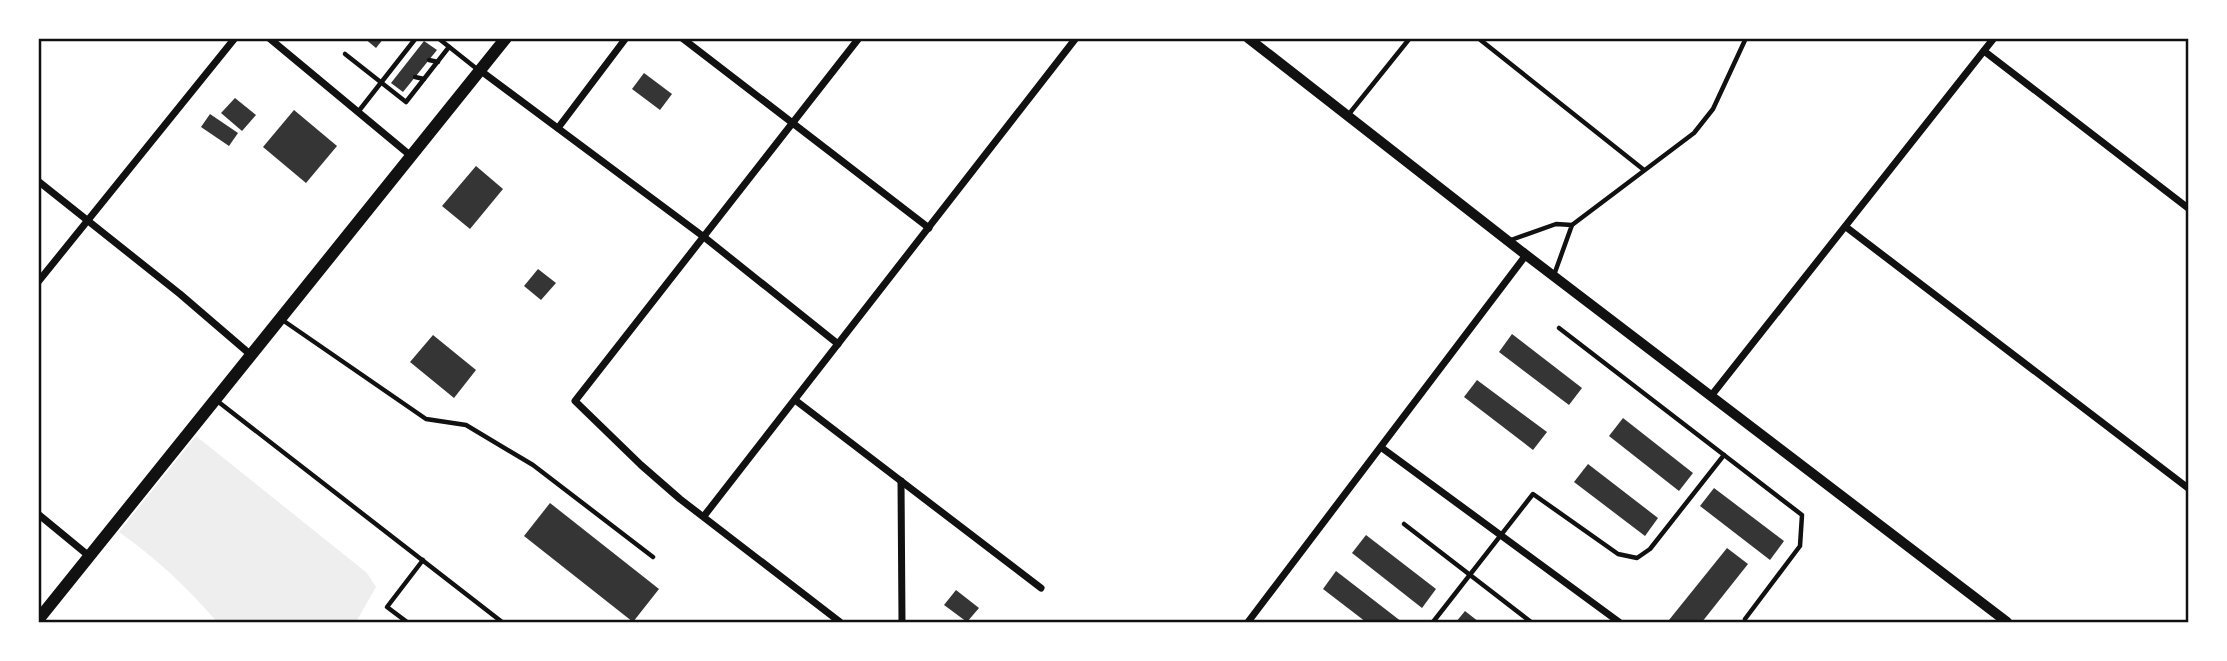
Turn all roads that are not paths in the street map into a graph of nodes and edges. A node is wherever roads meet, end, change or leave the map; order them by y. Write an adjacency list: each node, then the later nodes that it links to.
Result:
1 (235, 38): 36 (street)
2 (269, 38): 28 (street)
3 (416, 38): 18 (lane)
4 (438, 38): 15 (lane)
5 (506, 38): 22 (main road)
6 (626, 38): 31 (street)
7 (682, 38): 30 (street)
8 (859, 38): 30 (street)
9 (1076, 38): 39 (street)
10 (1248, 38): 29 (street)
11 (1410, 38): 29 (lane)
12 (1478, 38): 33 (lane)
13 (1746, 38): 33 (lane)
14 (1994, 38): 16 (street)
15 (449, 47): 21 (lane); 22 (lane)
16 (1984, 51): 35 (street); 38 (street)
17 (345, 54): 27 (lane)
18 (402, 56): 19 (lane); 23 (lane)
19 (411, 57)
20 (429, 60): 21 (lane)
21 (438, 62): 26 (lane)
22 (481, 71): 31 (street); 32 (main road)
23 (389, 73): 24 (lane); 27 (lane)
24 (398, 74)
25 (415, 77): 26 (lane)
26 (424, 79): 27 (lane)
27 (382, 82): 28 (lane)
28 (358, 112): 32 (street)
29 (1348, 116): 41 (street)
30 (792, 123): 39 (street); 40 (street)
31 (558, 128): 40 (street)
32 (411, 156): 45 (main road)
33 (1644, 170): 37 (lane)
34 (38, 181): 36 (street)
35 (2189, 208)
36 (88, 221): 44 (street); 48 (street)
37 (1572, 225): 41 (lane); 43 (lane)
38 (1846, 227): 49 (street); 55 (street)
39 (929, 228): 47 (street)
40 (704, 237): 47 (street); 57 (street)
41 (1508, 241): 42 (street)
42 (1526, 255): 43 (street); 52 (street)
43 (1553, 276): 49 (street)
44 (38, 282)
45 (280, 318): 48 (main road); 61 (lane)
46 (1559, 328): 53 (lane)
47 (838, 344): 51 (street)
48 (251, 355): 50 (main road)
49 (1711, 396): 75 (street)
50 (215, 399): 60 (main road); 62 (lane)
51 (795, 400): 54 (street); 57 (street)
52 (1382, 448): 59 (street); 67 (street)
53 (1724, 455): 59 (lane); 65 (lane)
54 (901, 481): 64 (street); 71 (street)
55 (2189, 488)
56 (38, 514): 60 (street)
57 (704, 516): 70 (street)
58 (1404, 524): 63 (lane)
59 (1501, 537): 63 (lane); 74 (street)
60 (89, 556): 66 (main road)
61 (653, 557)
62 (423, 560): 68 (lane); 69 (lane)
63 (1471, 575): 72 (lane); 73 (lane)
64 (1041, 588)
65 (1745, 619)
66 (38, 620)
67 (1253, 621)
68 (407, 622)
69 (502, 622)
70 (840, 622)
71 (902, 622)
72 (1433, 622)
73 (1531, 622)
74 (1619, 622)
75 (2007, 622)

